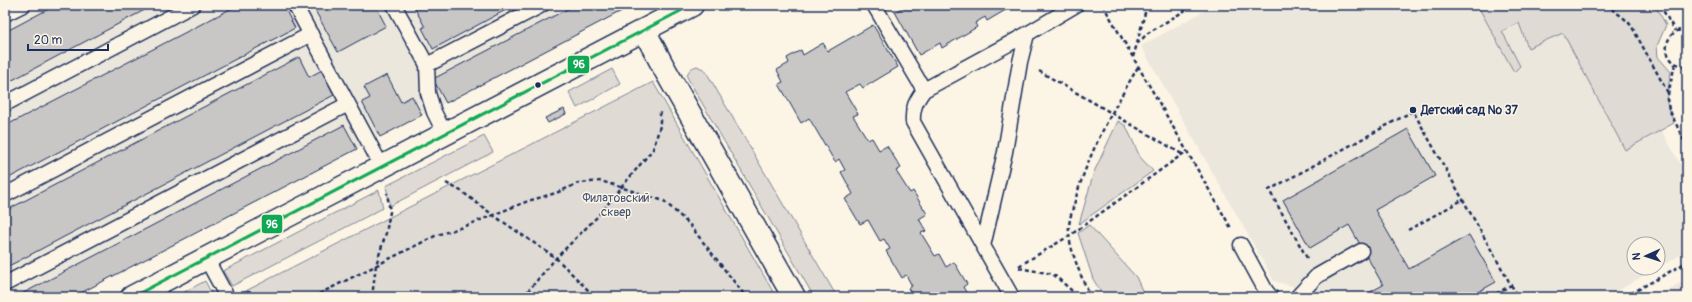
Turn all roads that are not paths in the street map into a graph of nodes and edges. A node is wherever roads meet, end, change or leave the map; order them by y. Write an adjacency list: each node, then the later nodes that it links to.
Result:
1 (23, 5): 9 (lane)
2 (194, 5): 15 (lane)
3 (295, 5): 11 (lane)
4 (394, 5): 13 (lane)
5 (542, 5): 13 (lane)
6 (692, 5): 10 (street)
7 (874, 5): 14 (lane)
8 (1076, 5): 12 (lane)
9 (5, 14)
10 (644, 30): 17 (street); 27 (street)
11 (311, 34): 16 (lane); 19 (lane)
12 (1027, 34): 14 (lane); 20 (lane)
13 (427, 65): 17 (lane)
14 (924, 90): 20 (lane)
15 (5, 104)
16 (348, 104): 18 (lane); 24 (lane)
17 (445, 134): 18 (street)
18 (382, 166): 23 (street)
19 (5, 195)
20 (983, 246): 28 (lane)
21 (1241, 246): 29 (lane)
22 (1360, 251): 30 (lane)
23 (206, 258): 25 (street); 26 (lane)
24 (5, 284)
25 (132, 297)
26 (227, 297)
27 (794, 297)
28 (1012, 297)
29 (1271, 297)
30 (1297, 297)

